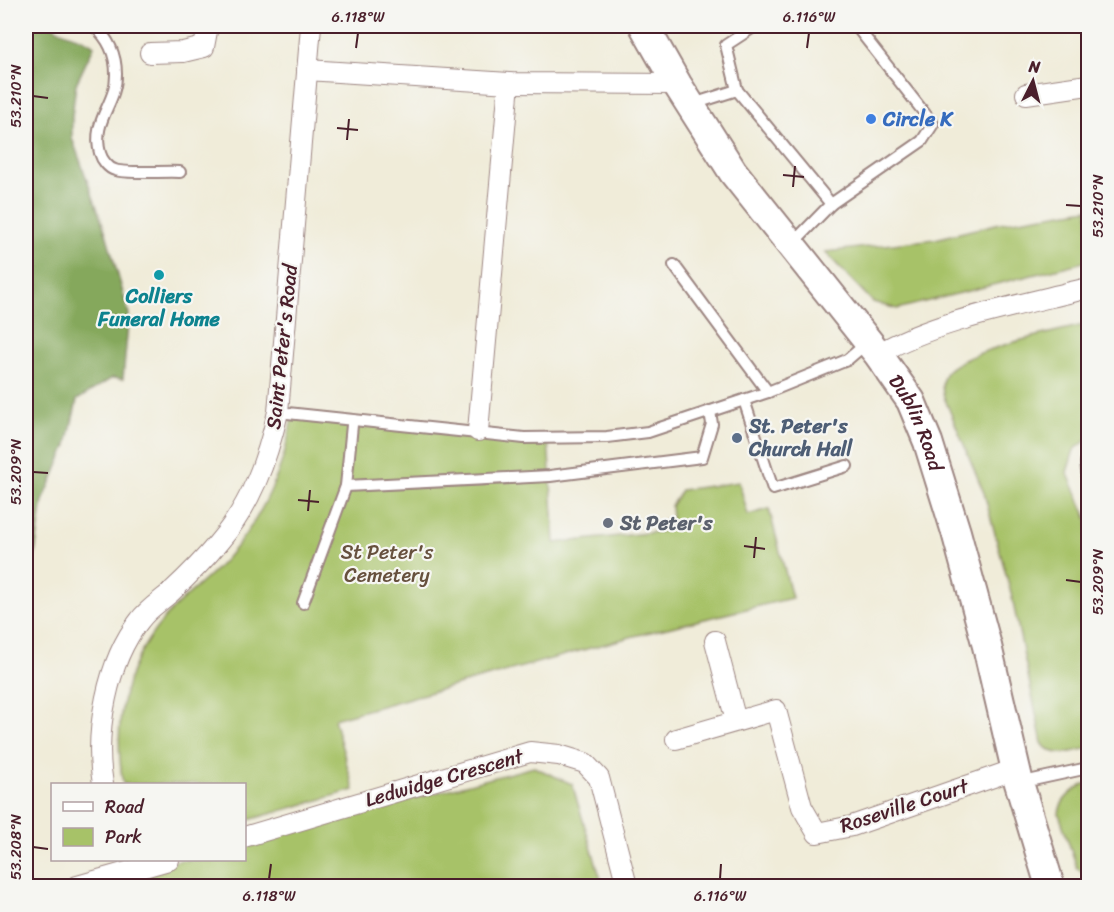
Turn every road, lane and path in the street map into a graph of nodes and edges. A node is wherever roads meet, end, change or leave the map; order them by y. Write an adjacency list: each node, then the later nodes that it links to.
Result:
1 (94, 26): 14 (lane)
2 (208, 26): 7 (street)
3 (311, 26): 8 (street, Saint Peter's Road)
4 (644, 26): 12 (main road, Dublin Road)
5 (755, 26): 11 (lane)
6 (856, 26): 15 (lane)
7 (150, 53)
8 (307, 70): 9 (street); 23 (street, Saint Peter's Road)
9 (509, 83): 12 (street); 25 (street)
10 (1089, 85): 13 (street)
11 (738, 90): 12 (lane); 15 (lane)
12 (683, 94): 16 (main road, Dublin Road)
13 (1026, 94)
14 (180, 172)
15 (831, 204): 16 (lane)
16 (791, 245): 19 (main road, Dublin Road)
17 (674, 265): 20 (lane)
18 (1089, 288): 19 (street)
19 (873, 348): 20 (lane); 35 (main road, Dublin Road)
20 (768, 392): 21 (lane)
21 (744, 400): 22 (lane); 27 (lane)
22 (710, 411): 25 (lane); 29 (lane)
23 (278, 412): 25 (lane); 36 (street, Saint Peter's Road)
24 (352, 425): 29 (lane)
25 (478, 431)
26 (1089, 454): 28 (lane)
27 (847, 466)
28 (1089, 480)
29 (346, 486): 30 (lane)
30 (303, 603)
31 (715, 641): 32 (street)
32 (736, 721): 33 (street, Roseville Court); 35 (street, Roseville Court)
33 (676, 739)
34 (1089, 768): 35 (lane)
35 (1017, 776): 42 (main road, Dublin Road)
36 (103, 783)
37 (246, 836): 41 (street, Ledwidge Crescent)
38 (166, 861): 39 (street)
39 (118, 874): 40 (street)
40 (77, 886)
41 (627, 886)
42 (1050, 886)

